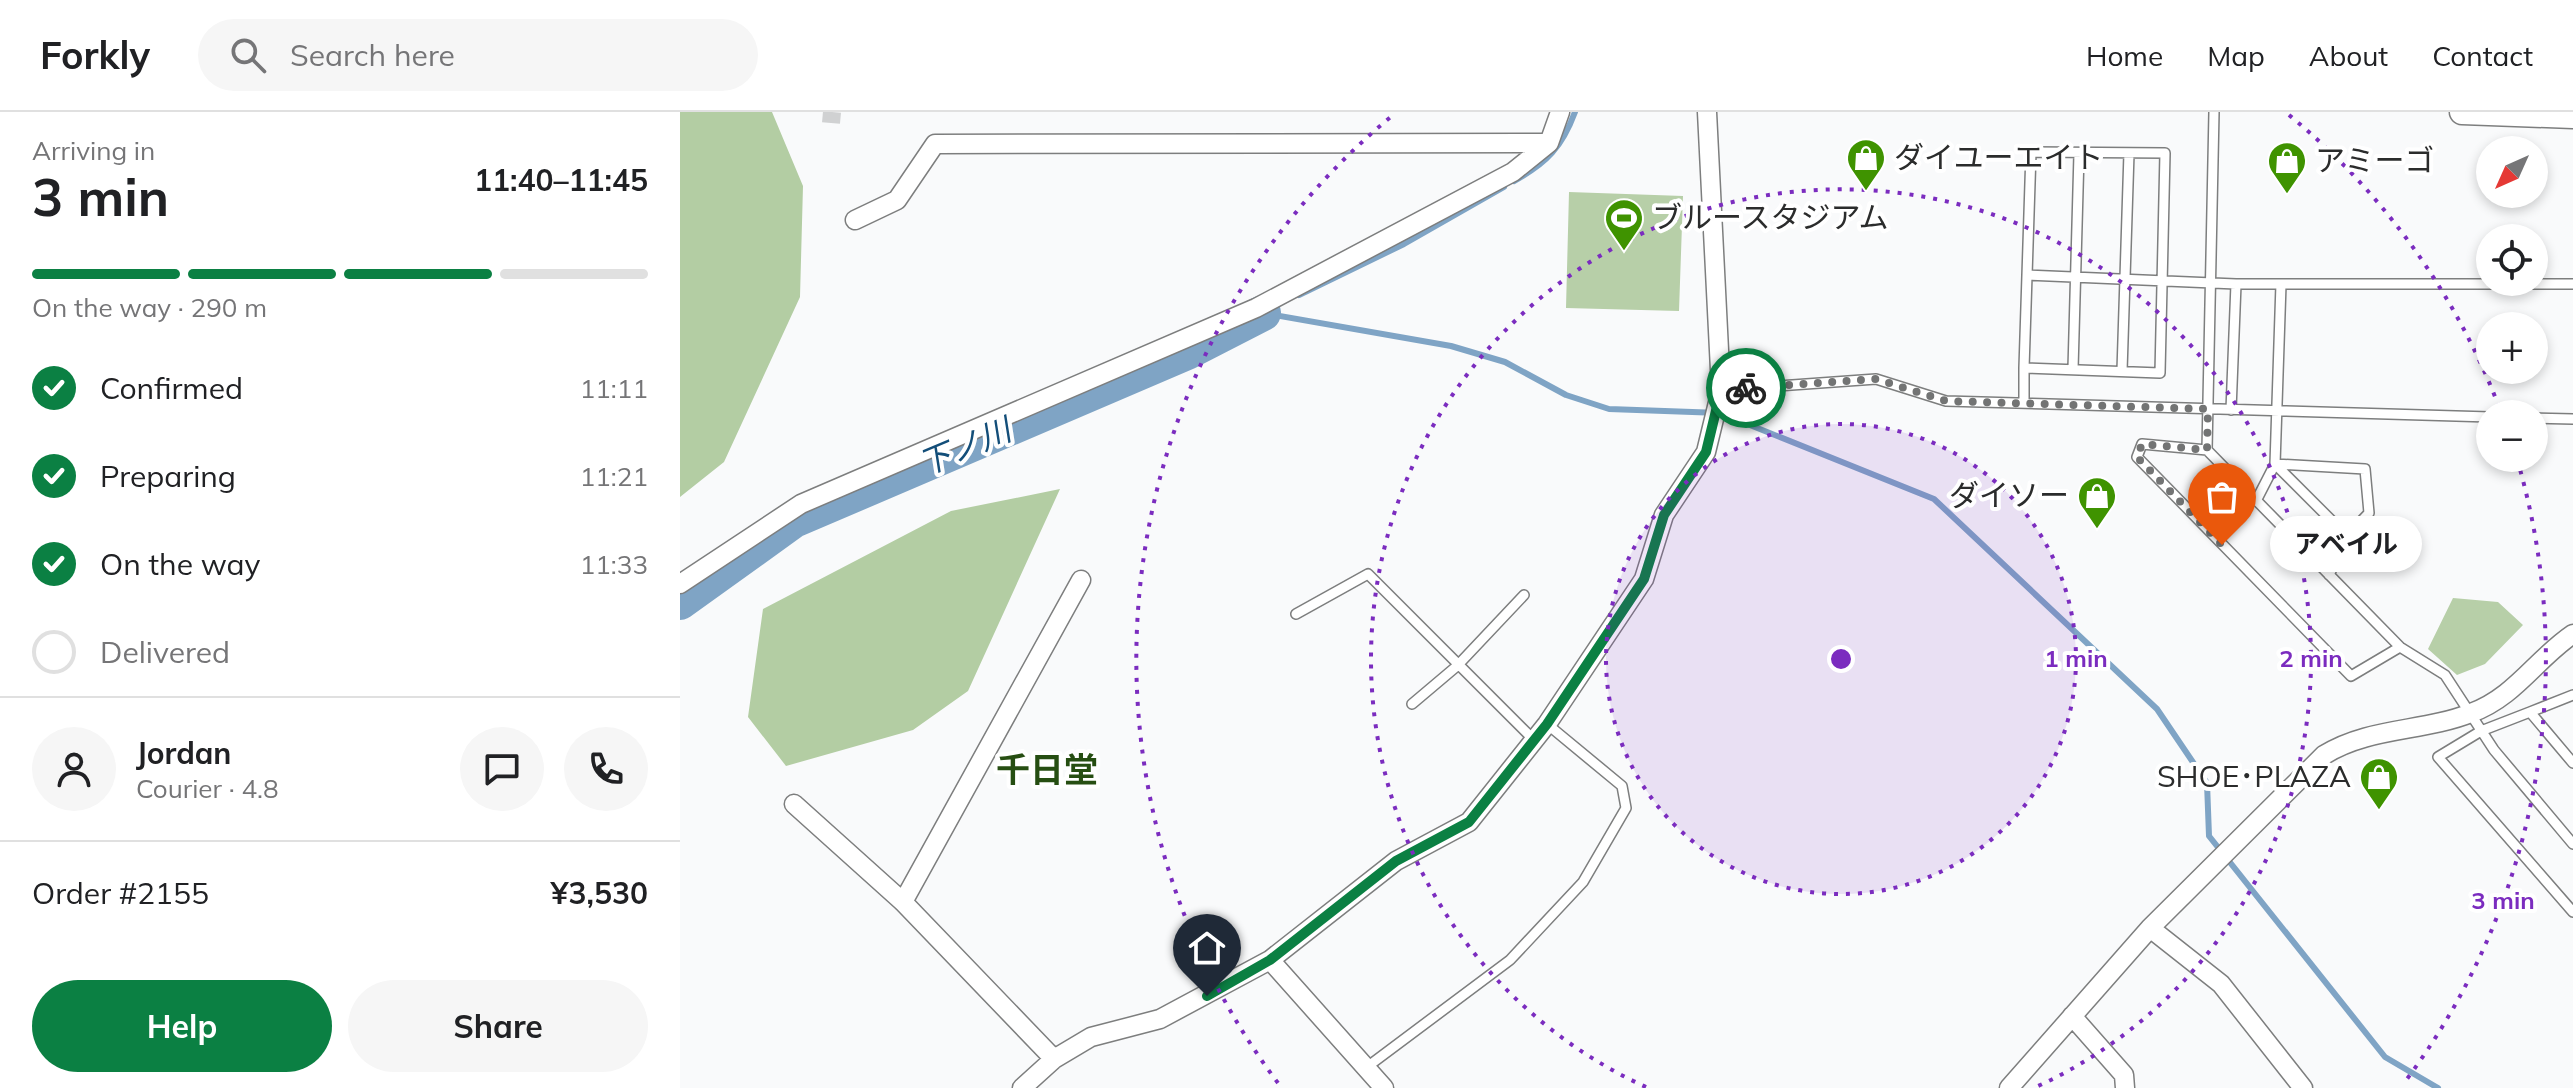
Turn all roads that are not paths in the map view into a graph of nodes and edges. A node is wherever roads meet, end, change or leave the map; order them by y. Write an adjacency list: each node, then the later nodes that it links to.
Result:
1 (1560, 112): 6 (street)
2 (1707, 112): 21 (street)
3 (2214, 112): 14 (lane)
4 (2462, 112): 5 (street)
5 (2573, 116)
6 (1549, 143): 9 (street); 35 (street)
7 (2129, 153): 8 (lane); 12 (lane); 13 (lane)
8 (2079, 154): 10 (lane); 11 (lane)
9 (855, 220)
10 (2027, 275): 11 (lane); 18 (lane)
11 (2076, 277): 12 (lane); 19 (lane)
12 (2125, 279): 13 (lane); 20 (lane)
13 (2163, 281): 14 (lane); 20 (lane)
14 (2210, 283): 15 (lane); 23 (lane)
15 (2236, 284): 16 (lane); 24 (lane)
16 (2281, 284): 17 (lane); 25 (lane)
17 (2573, 284)
18 (2024, 368): 19 (lane); 22 (lane)
19 (2073, 369): 20 (lane)
20 (2122, 371)
21 (1721, 390): 22 (lane); 45 (street)
22 (2024, 403): 23 (lane)
23 (2208, 409): 24 (lane); 29 (lane)
24 (2231, 410): 25 (lane)
25 (2276, 411): 26 (lane); 30 (lane)
26 (2476, 417)
27 (2548, 418): 28 (lane)
28 (2573, 419)
29 (2207, 450): 31 (lane); 39 (lane)
30 (2275, 464): 31 (lane); 32 (lane); 32 (lane)
31 (2256, 501): 33 (lane)
32 (2347, 536): 33 (lane)
33 (2329, 575): 39 (lane)
34 (1081, 580): 51 (street)
35 (680, 584)
36 (1524, 595): 40 (lane)
37 (1296, 614): 40 (lane)
38 (2573, 634): 44 (street)
39 (2400, 647): 44 (lane)
40 (1457, 666): 42 (lane); 47 (lane)
41 (2573, 695): 43 (lane)
42 (1412, 704)
43 (2530, 712): 46 (lane); 48 (lane)
44 (2471, 714): 46 (lane); 53 (street)
45 (1547, 724): 47 (street); 57 (lane)
46 (2481, 731): 50 (lane); 52 (lane)
47 (1533, 739): 54 (street)
48 (2573, 763)
49 (794, 804): 51 (street)
50 (2573, 844)
51 (903, 902): 56 (street)
52 (2573, 912)
53 (2150, 928): 55 (street); 62 (street)
54 (1270, 960): 56 (street); 57 (street)
55 (2072, 1016): 60 (street); 61 (street)
56 (1054, 1059): 58 (street)
57 (1367, 1067): 59 (street)
58 (1022, 1088)
59 (1384, 1088)
60 (2009, 1088)
61 (2125, 1088)
62 (2303, 1088)

